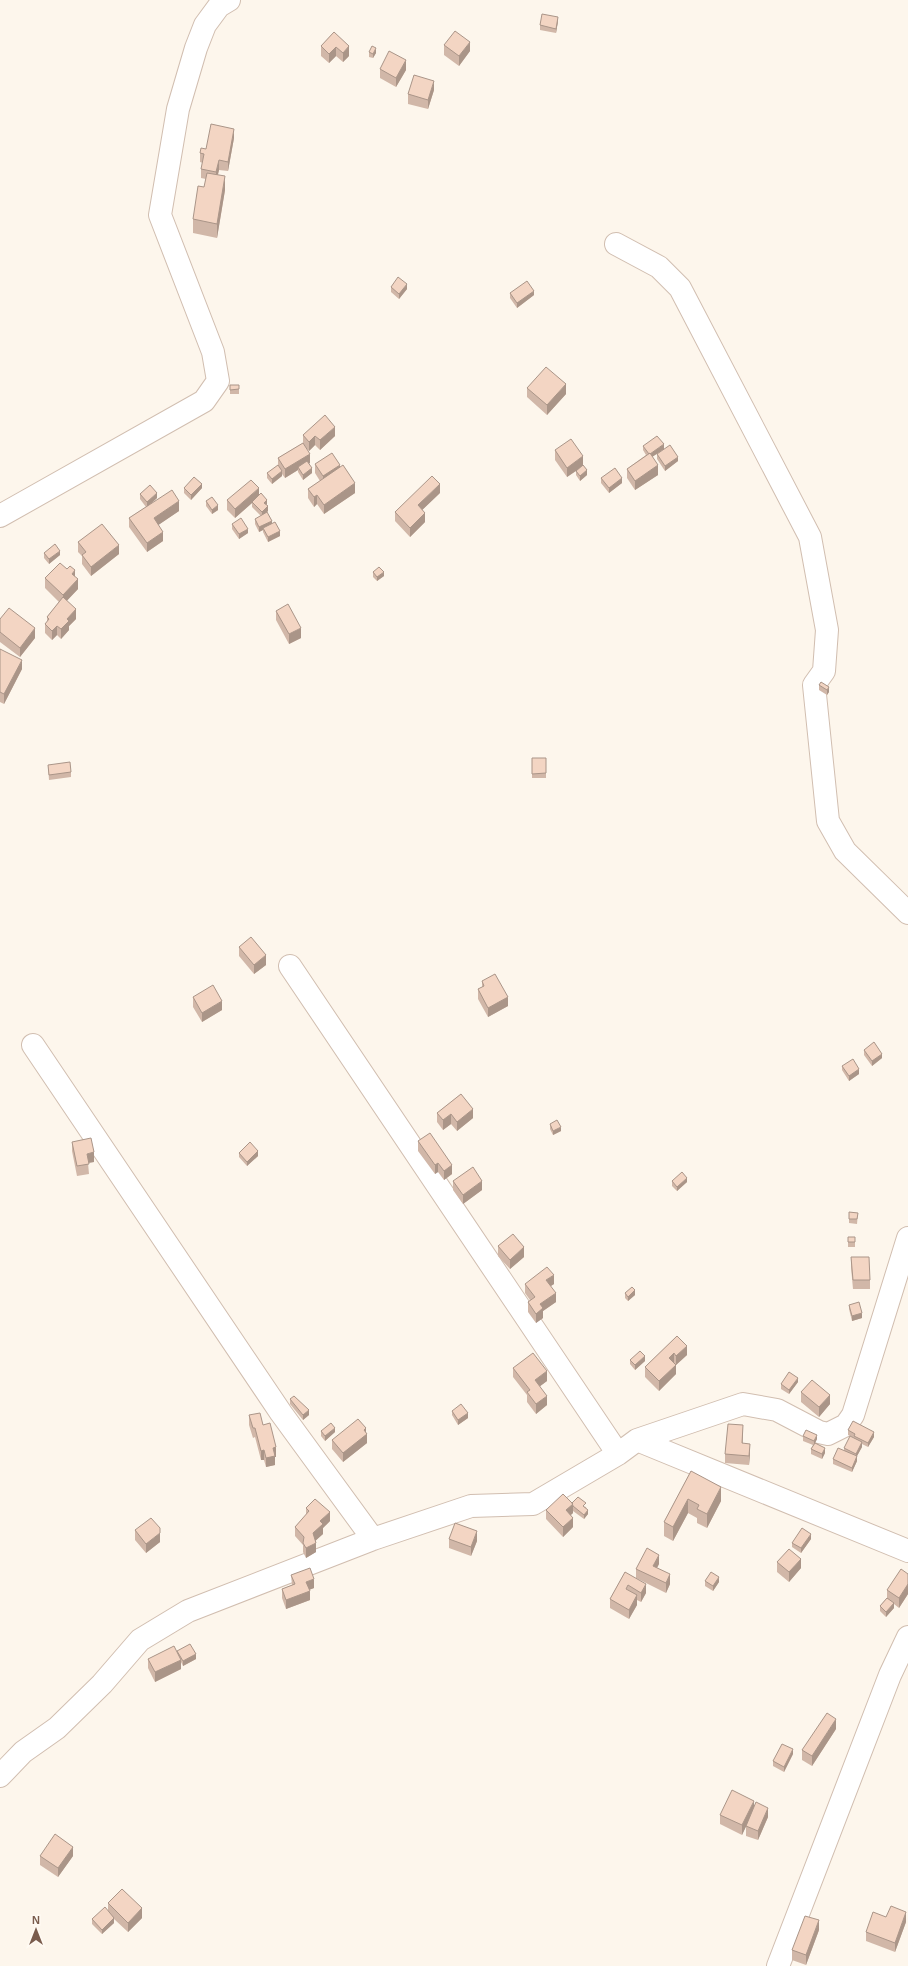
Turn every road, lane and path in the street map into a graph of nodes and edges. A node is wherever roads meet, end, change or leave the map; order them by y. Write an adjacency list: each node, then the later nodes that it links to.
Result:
1 (229, 0): 3 (street)
2 (616, 244): 4 (street)
3 (0, 516)
4 (908, 913)
5 (290, 966): 9 (street)
6 (33, 1045): 10 (street)
7 (908, 1238): 8 (street)
8 (637, 1440): 9 (street); 11 (street)
9 (618, 1454): 10 (street)
10 (373, 1539): 13 (street)
11 (908, 1551)
12 (908, 1637): 14 (street)
13 (0, 1776)
14 (778, 1966)

